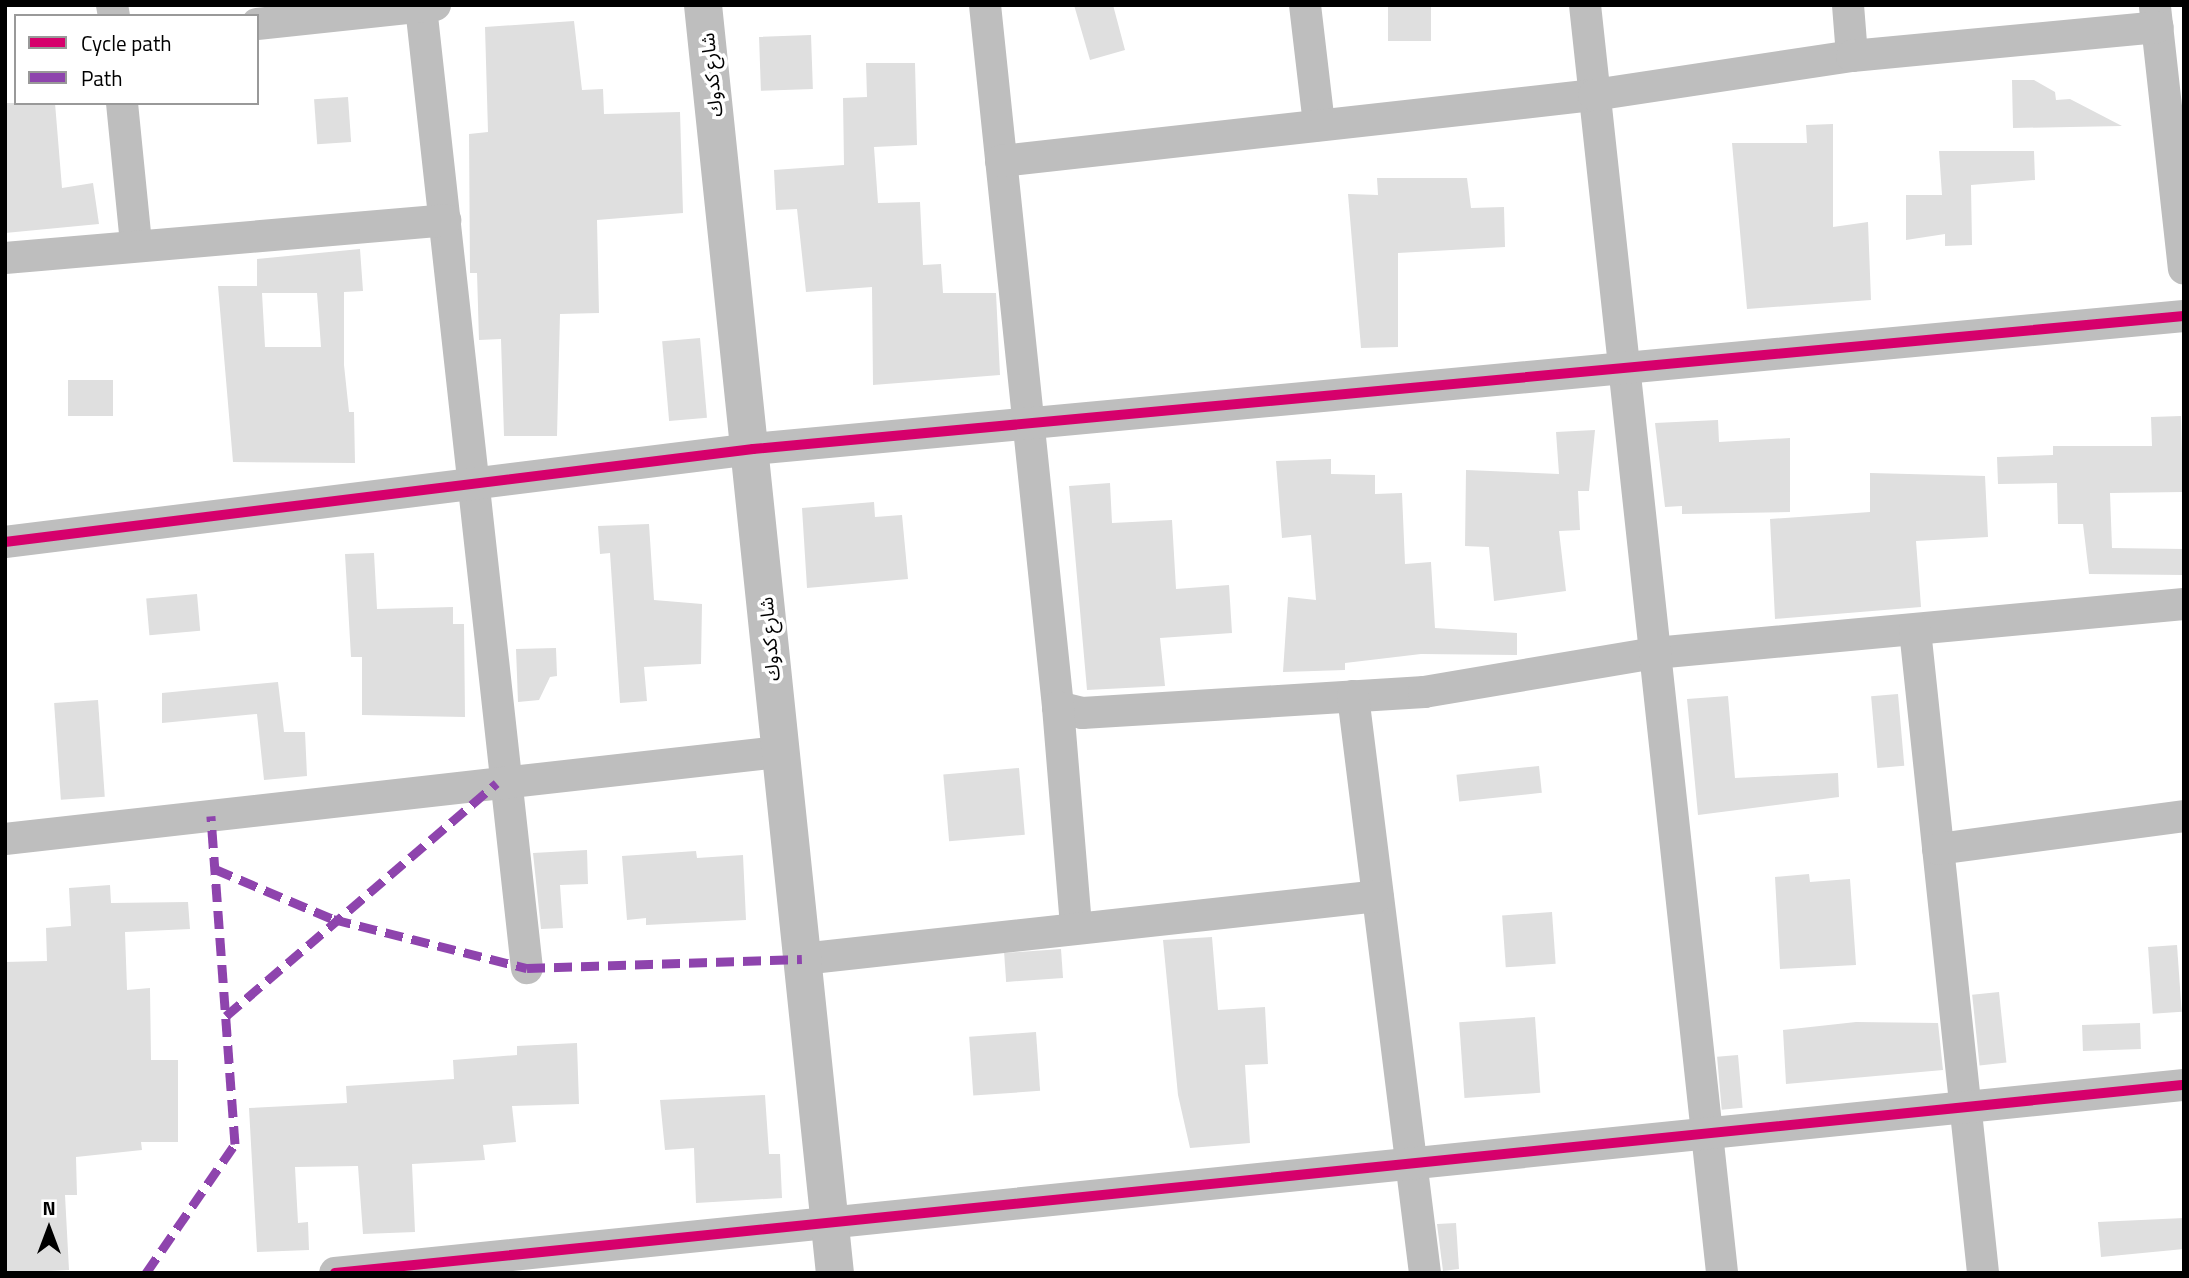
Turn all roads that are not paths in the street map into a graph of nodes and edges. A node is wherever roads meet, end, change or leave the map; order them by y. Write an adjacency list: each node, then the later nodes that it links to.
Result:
1 (703, 5): 22 (street, شارع كدوك)
2 (985, 5): 14 (street)
3 (1305, 5): 13 (street)
4 (1584, 5): 11 (street)
5 (1848, 5): 9 (street)
6 (428, 6): 8 (street); 15 (street)
7 (2156, 16): 9 (street); 10 (street)
8 (259, 24)
9 (1852, 57): 11 (street)
10 (2173, 69): 18 (street)
11 (1594, 95): 13 (street); 20 (street)
12 (122, 105): 16 (street)
13 (1319, 125): 14 (street)
14 (1001, 161): 21 (street)
15 (445, 220): 16 (street); 23 (street)
16 (136, 244): 17 (street)
17 (5, 258)
18 (2184, 268)
19 (2184, 316): 20 (street)
20 (1624, 368): 21 (street); 27 (street)
21 (1027, 423): 22 (street); 29 (street)
22 (753, 449): 23 (street); 30 (street, شارع كدوك)
23 (475, 482): 24 (street); 31 (street)
24 (5, 542)
25 (2184, 604): 26 (street)
26 (1915, 630): 27 (street); 34 (street)
27 (1655, 653): 28 (street); 41 (street)
28 (1353, 696): 29 (street); 35 (street)
29 (1058, 707): 36 (street)
30 (778, 752): 31 (street); 37 (street, شارع كدوك)
31 (507, 782): 33 (street); 38 (street)
32 (2184, 816): 34 (street)
33 (5, 839)
34 (1938, 849): 40 (street)
35 (1378, 896): 36 (street); 42 (street)
36 (1076, 926): 37 (street)
37 (802, 958): 43 (street, شارع كدوك)
38 (527, 968)
39 (2184, 1085): 40 (street)
40 (1966, 1106): 41 (street); 48 (street)
41 (1708, 1131): 42 (street); 47 (street)
42 (1411, 1161): 43 (street); 46 (street)
43 (828, 1218): 44 (street); 45 (street, شارع كدوك)
44 (335, 1273)
45 (835, 1273)
46 (1425, 1273)
47 (1722, 1273)
48 (1983, 1273)

